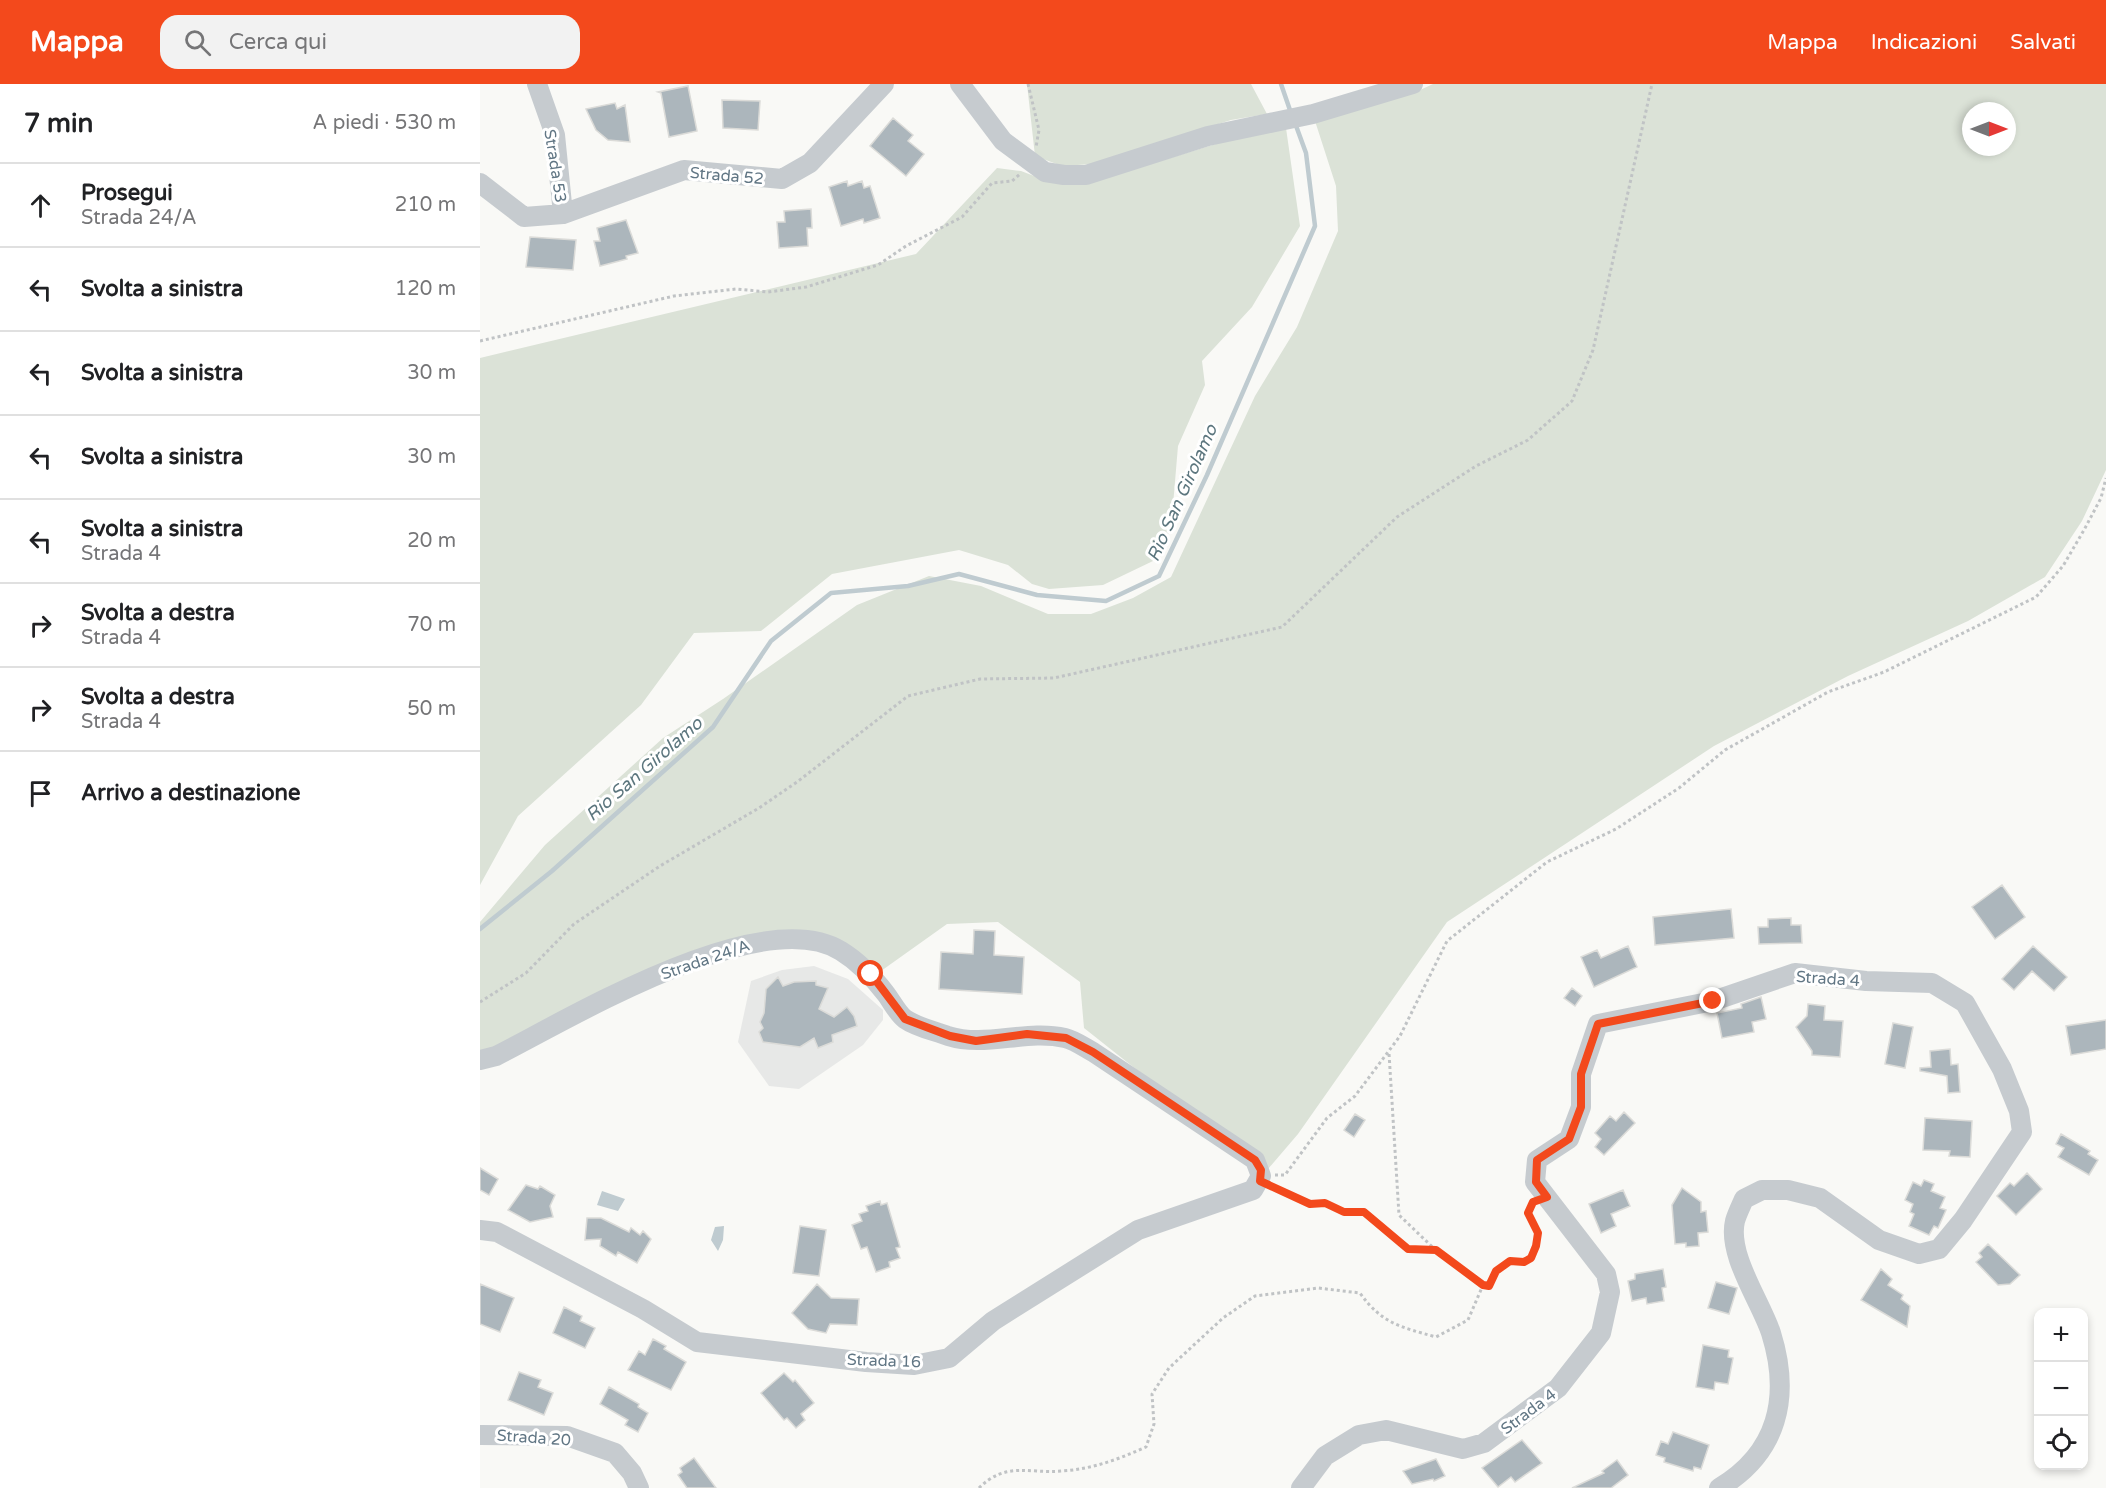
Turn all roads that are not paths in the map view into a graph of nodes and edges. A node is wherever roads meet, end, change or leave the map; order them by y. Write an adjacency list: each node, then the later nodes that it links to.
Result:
1 (537, 84): 6 (street, Strada 53)
2 (884, 84): 6 (street, Strada 52)
3 (960, 84): 4 (street)
4 (1413, 84)
5 (480, 183): 6 (street, Strada 52)
6 (563, 214)
7 (480, 1060): 8 (street, Strada 24/A)
8 (1261, 1179): 9 (street, Strada 16)
9 (480, 1230)
10 (480, 1435): 11 (street, Strada 20)
11 (639, 1488)
12 (1301, 1488): 13 (street, Strada 4)
13 (1719, 1488)

